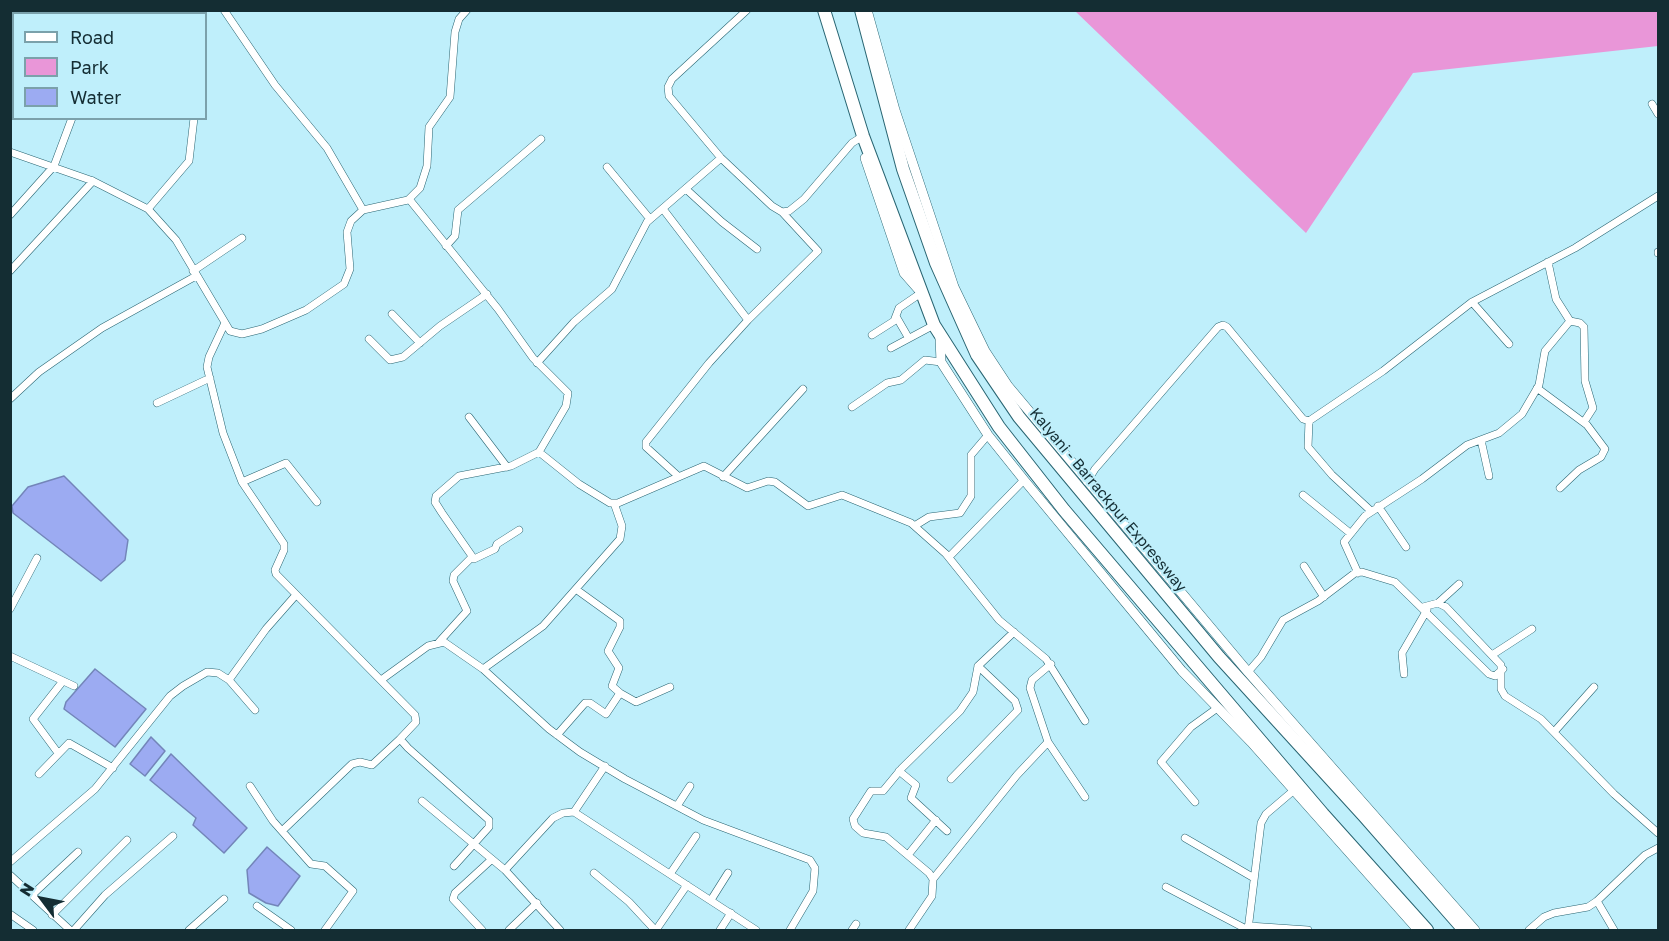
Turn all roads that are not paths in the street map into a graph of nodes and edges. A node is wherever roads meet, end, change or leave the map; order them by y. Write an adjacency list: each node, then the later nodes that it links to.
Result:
1 (224, 10): 24 (street)
2 (467, 10): 20 (street)
3 (747, 10): 15 (street)
4 (819, 10): 12 (street)
5 (824, 10): 12 (highway)
6 (861, 10): 181 (highway, Kalyani - Barrackpur Expressway)
7 (867, 10): 69 (street)
8 (1652, 104): 9 (street)
9 (1659, 114)
10 (71, 120): 16 (street)
11 (195, 120): 22 (street)
12 (861, 137): 25 (street); 34 (highway)
13 (541, 139): 29 (street)
14 (10, 152): 16 (street)
15 (721, 158): 19 (street); 25 (street)
16 (54, 166): 18 (street); 26 (street)
17 (607, 167): 27 (street)
18 (93, 181): 22 (street); 32 (street)
19 (687, 190): 23 (street); 30 (street)
20 (409, 199): 24 (street); 29 (street)
21 (1658, 199): 31 (street)
22 (148, 209): 33 (street)
23 (663, 209): 27 (street); 39 (street)
24 (363, 210): 41 (street)
25 (782, 212): 39 (street)
26 (10, 215)
27 (650, 219): 50 (street)
28 (242, 238): 33 (street)
29 (446, 246): 35 (street)
30 (757, 249)
31 (1548, 262): 36 (street); 40 (street)
32 (10, 271)
33 (195, 273): 41 (street); 54 (street)
34 (921, 293): 38 (street); 42 (highway)
35 (487, 294): 46 (street); 50 (street)
36 (1472, 302): 47 (street); 58 (street)
37 (392, 314): 46 (street)
38 (897, 318): 43 (street); 44 (street)
39 (748, 321): 64 (street)
40 (1570, 321): 52 (street); 59 (street)
41 (224, 325): 51 (street)
42 (937, 331): 44 (street); 49 (street); 180 (highway)
43 (872, 335)
44 (908, 337): 48 (street)
45 (369, 339): 46 (street)
46 (420, 343)
47 (1509, 344)
48 (891, 348)
49 (941, 362): 56 (street); 60 (street)
50 (537, 363): 62 (street)
51 (210, 378): 55 (street); 68 (street)
52 (1537, 388): 59 (street); 61 (street)
53 (803, 389): 66 (street)
54 (11, 396)
55 (157, 403)
56 (852, 407)
57 (469, 417): 63 (street)
58 (1309, 421): 69 (street); 75 (street)
59 (1584, 422): 70 (street)
60 (988, 435): 67 (street); 76 (street)
61 (1481, 440): 65 (street); 74 (street)
62 (539, 452): 63 (street); 73 (street)
63 (507, 467): 80 (street)
64 (678, 476): 66 (street); 73 (street)
65 (1489, 476)
66 (723, 477): 76 (street)
67 (1024, 480): 81 (street); 110 (street)
68 (242, 482): 72 (street); 87 (street)
69 (1087, 482): 101 (street)
70 (1560, 488)
71 (1303, 495): 78 (street)
72 (318, 502)
73 (614, 504): 86 (street)
74 (1378, 506): 75 (street); 79 (street)
75 (1371, 511): 78 (street)
76 (916, 525): 81 (street)
77 (519, 531): 80 (street)
78 (1350, 533): 84 (street)
79 (1407, 547)
80 (472, 557): 94 (street)
81 (949, 557): 93 (street)
82 (38, 558): 90 (street)
83 (1304, 566): 88 (street)
84 (1358, 573): 88 (street); 91 (street)
85 (1459, 584): 89 (street)
86 (577, 590): 99 (street); 109 (street)
87 (295, 596): 103 (street); 104 (street)
88 (1324, 597): 101 (street)
89 (1438, 603): 91 (street); 95 (street)
90 (10, 609)
91 (1425, 609): 100 (street); 102 (street)
92 (1532, 628): 95 (street)
93 (1014, 632): 97 (street); 98 (street)
94 (440, 642): 99 (street); 104 (street)
95 (1492, 655): 100 (street)
96 (10, 656): 105 (street)
97 (1051, 664): 112 (street); 116 (street)
98 (978, 666): 120 (street); 122 (street)
99 (483, 669): 114 (street)
100 (1503, 669): 113 (street)
101 (1248, 672): 182 (street)
102 (1404, 674)
103 (229, 680): 111 (street); 119 (street)
104 (381, 680): 115 (street)
105 (63, 681): 106 (street); 117 (street)
106 (74, 686)
107 (670, 687): 109 (street)
108 (1593, 687): 113 (street)
109 (620, 693): 114 (street)
110 (1216, 709): 125 (street); 128 (street)
111 (255, 710)
112 (1085, 721)
113 (1554, 732): 134 (street)
114 (557, 735): 118 (street)
115 (400, 739): 132 (street); 139 (street)
116 (1048, 742): 126 (street); 152 (street)
117 (58, 753): 119 (street); 121 (street)
118 (605, 766): 129 (street); 130 (street)
119 (113, 768): 144 (street)
120 (899, 771): 131 (street); 142 (street)
121 (39, 774)
122 (951, 779)
123 (250, 786): 132 (street)
124 (690, 786): 129 (street)
125 (1293, 791): 151 (street); 179 (street)
126 (1085, 797)
127 (422, 801): 139 (street)
128 (1195, 802)
129 (677, 806): 176 (street)
130 (574, 812): 146 (street); 149 (street)
131 (936, 820): 133 (street); 142 (street)
132 (282, 831): 169 (street)
133 (947, 831)
134 (1659, 833)
135 (173, 836): 166 (street)
136 (696, 836): 149 (street)
137 (1185, 838): 151 (street)
138 (127, 840): 163 (street)
139 (473, 846): 143 (street); 145 (street)
140 (1659, 848): 158 (street)
141 (78, 852): 155 (street)
142 (908, 855): 152 (street)
143 (491, 860): 146 (street); 170 (street)
144 (10, 862)
145 (454, 866)
146 (505, 870): 159 (street)
147 (594, 873): 173 (street)
148 (728, 873): 157 (street)
149 (670, 874): 153 (street)
150 (10, 875): 155 (street)
151 (1254, 878): 164 (street)
152 (933, 879): 177 (street)
153 (687, 885): 157 (street); 173 (street)
154 (1166, 887): 164 (street)
155 (32, 895): 163 (street)
156 (224, 898): 167 (street)
157 (711, 900): 161 (street)
158 (1597, 902): 183 (street); 184 (street)
159 (537, 903): 171 (street); 172 (street)
160 (257, 906): 168 (street)
161 (731, 913): 174 (street); 175 (street)
162 (10, 914): 165 (street)
163 (52, 915): 166 (street)
164 (1248, 929): 178 (street)
165 (33, 930)
166 (72, 930)
167 (189, 930)
168 (291, 930)
169 (325, 930)
170 (482, 930)
171 (509, 930)
172 (561, 930)
173 (655, 930)
174 (720, 930)
175 (756, 930)
176 (790, 930)
177 (910, 930)
178 (1308, 930)
179 (1418, 930)
180 (1427, 930)
181 (1464, 930)
182 (1475, 930)
183 (1529, 930)
184 (1614, 930)

